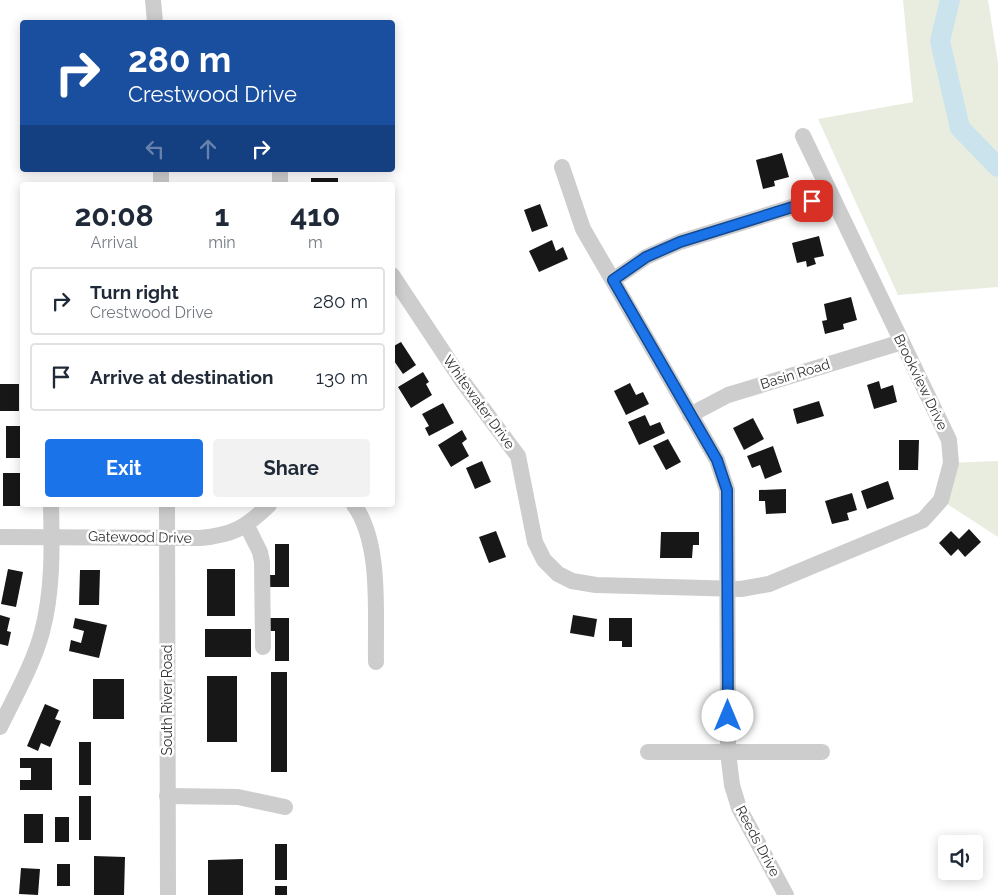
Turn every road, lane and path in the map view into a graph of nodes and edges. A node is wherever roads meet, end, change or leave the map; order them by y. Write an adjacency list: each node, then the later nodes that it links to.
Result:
1 (153, 0): 2 (street)
2 (155, 20)
3 (803, 136): 5 (street, Brookview Drive)
4 (562, 167): 7 (street, Reeds Drive)
5 (831, 195): 7 (street); 8 (street, Brookview Drive)
6 (395, 280): 18 (street, Whitewater Drive)
7 (613, 280): 9 (street, Reeds Drive)
8 (902, 342): 9 (street, Basin Road); 18 (street, Brookview Drive)
9 (690, 415): 18 (street, Reeds Drive)
10 (51, 507): 15 (street)
11 (167, 507): 17 (street, South River Road)
12 (267, 507): 14 (street, Gatewood Drive)
13 (355, 507): 20 (street)
14 (247, 526): 17 (street, Gatewood Drive); 19 (street)
15 (52, 536): 16 (street, Gatewood Drive); 17 (street, Gatewood Drive); 21 (street)
16 (0, 537)
17 (168, 537): 25 (street, South River Road)
18 (727, 588): 23 (street, Reeds Drive)
19 (263, 647)
20 (376, 662)
21 (0, 727)
22 (648, 752): 23 (street)
23 (728, 752): 24 (street); 28 (street, Reeds Drive)
24 (822, 752)
25 (167, 796): 26 (street); 27 (street, South River Road)
26 (286, 807)
27 (168, 895)
28 (786, 895)

